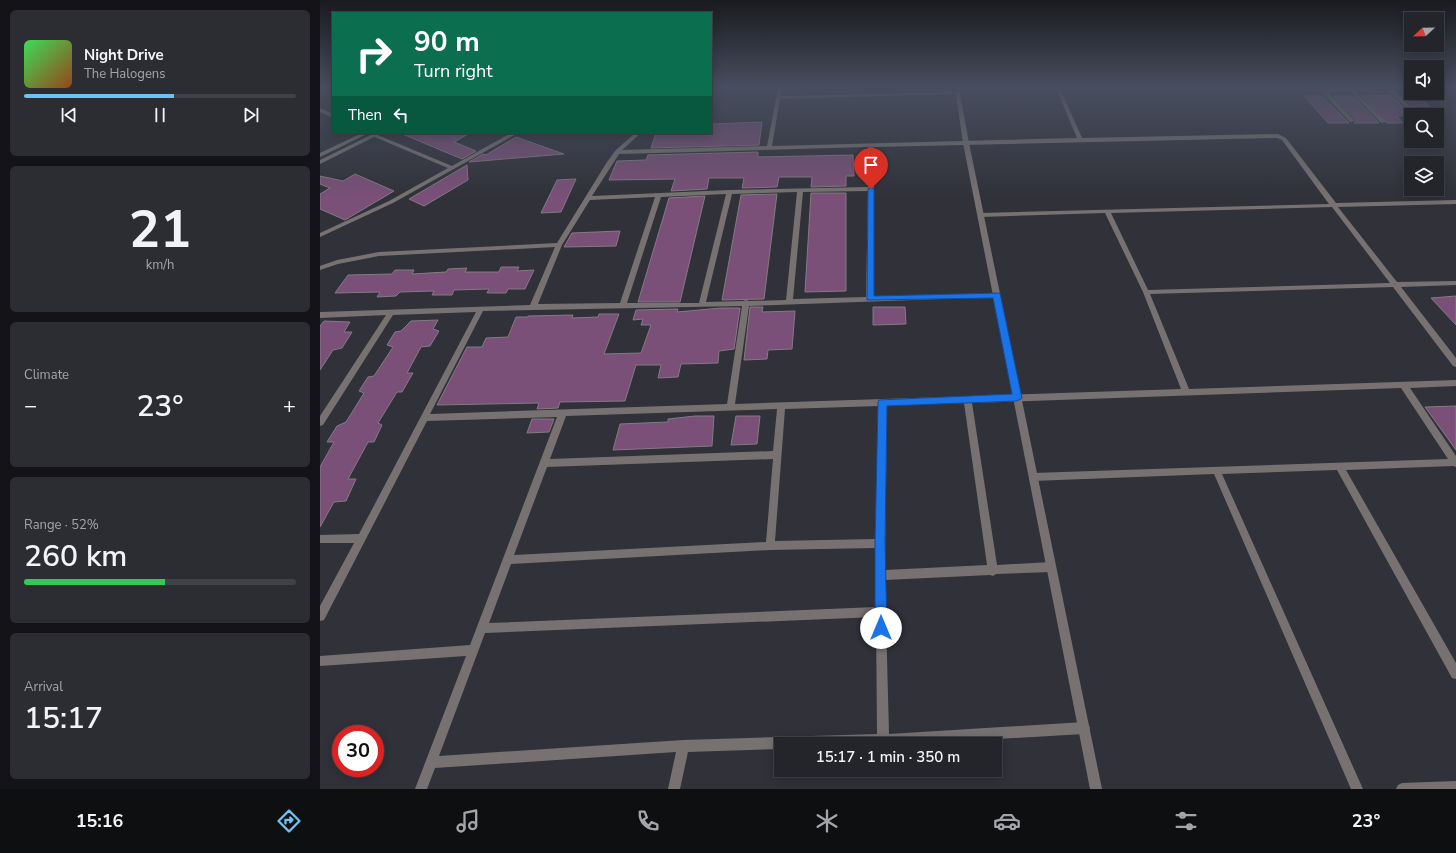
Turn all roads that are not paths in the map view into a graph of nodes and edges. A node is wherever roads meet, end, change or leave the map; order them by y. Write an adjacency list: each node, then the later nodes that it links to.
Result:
1 (773, 125): 10 (street)
2 (963, 125): 8 (street)
3 (1074, 125): 7 (street)
4 (372, 134): 12 (street); 13 (street); 14 (street)
5 (513, 134): 14 (street)
6 (637, 134): 11 (street)
7 (1080, 140): 8 (street); 21 (street)
8 (966, 143): 9 (street); 23 (street)
9 (871, 145): 10 (street); 15 (street)
10 (769, 148): 11 (street)
11 (617, 152): 19 (street)
12 (320, 155)
13 (320, 162)
14 (452, 168): 24 (street)
15 (871, 189): 16 (street); 31 (street)
16 (800, 190): 17 (street); 32 (street)
17 (729, 192): 18 (street); 34 (street)
18 (659, 195): 19 (street); 35 (street)
19 (588, 198): 25 (street)
20 (1456, 202): 21 (street)
21 (1331, 204): 22 (street); 28 (street)
22 (1107, 211): 23 (street); 29 (street)
23 (981, 215): 30 (street)
24 (320, 236)
25 (559, 245): 26 (street); 36 (street)
26 (320, 268)
27 (1456, 283): 28 (street)
28 (1396, 284): 29 (street); 40 (street)
29 (1146, 292): 43 (street)
30 (997, 295): 31 (street); 44 (street)
31 (870, 298): 32 (street)
32 (789, 301): 33 (street)
33 (746, 302): 34 (street); 48 (street)
34 (702, 305): 35 (street)
35 (623, 306): 36 (street)
36 (533, 307): 37 (street)
37 (480, 310): 38 (street); 50 (street)
38 (390, 314): 39 (street); 51 (street)
39 (320, 315)
40 (1456, 364)
41 (1456, 383): 42 (street)
42 (1403, 384): 43 (street); 54 (street)
43 (1186, 392): 44 (street)
44 (1017, 398): 45 (street); 57 (street)
45 (967, 399): 46 (street); 64 (street)
46 (883, 402): 47 (street); 60 (street)
47 (781, 406): 48 (street); 52 (street)
48 (731, 407): 49 (street)
49 (563, 413): 50 (street); 53 (street)
50 (423, 418): 58 (street)
51 (320, 423)
52 (777, 455): 53 (street); 61 (street)
53 (544, 463): 62 (street)
54 (1456, 463): 55 (street)
55 (1340, 467): 56 (street); 71 (street)
56 (1216, 470): 57 (street); 82 (street)
57 (1033, 477): 63 (street)
58 (362, 538): 59 (street); 67 (street)
59 (320, 539)
60 (880, 543): 61 (street); 65 (street)
61 (770, 546): 62 (street)
62 (508, 560): 68 (street)
63 (1051, 566): 64 (street); 72 (street)
64 (993, 571): 65 (street)
65 (881, 575): 66 (street)
66 (881, 612): 68 (street); 73 (street)
67 (320, 616)
68 (482, 628): 69 (street)
69 (474, 650): 70 (street); 77 (street)
70 (320, 661)
71 (1456, 674)
72 (1084, 728): 74 (street); 81 (street)
73 (883, 737)
74 (933, 737)
75 (774, 743): 76 (street)
76 (683, 746): 77 (street); 80 (street)
77 (431, 762): 79 (street)
78 (1456, 787): 83 (street)
79 (421, 789)
80 (674, 789)
81 (1096, 789)
82 (1356, 789)
83 (1402, 789)

